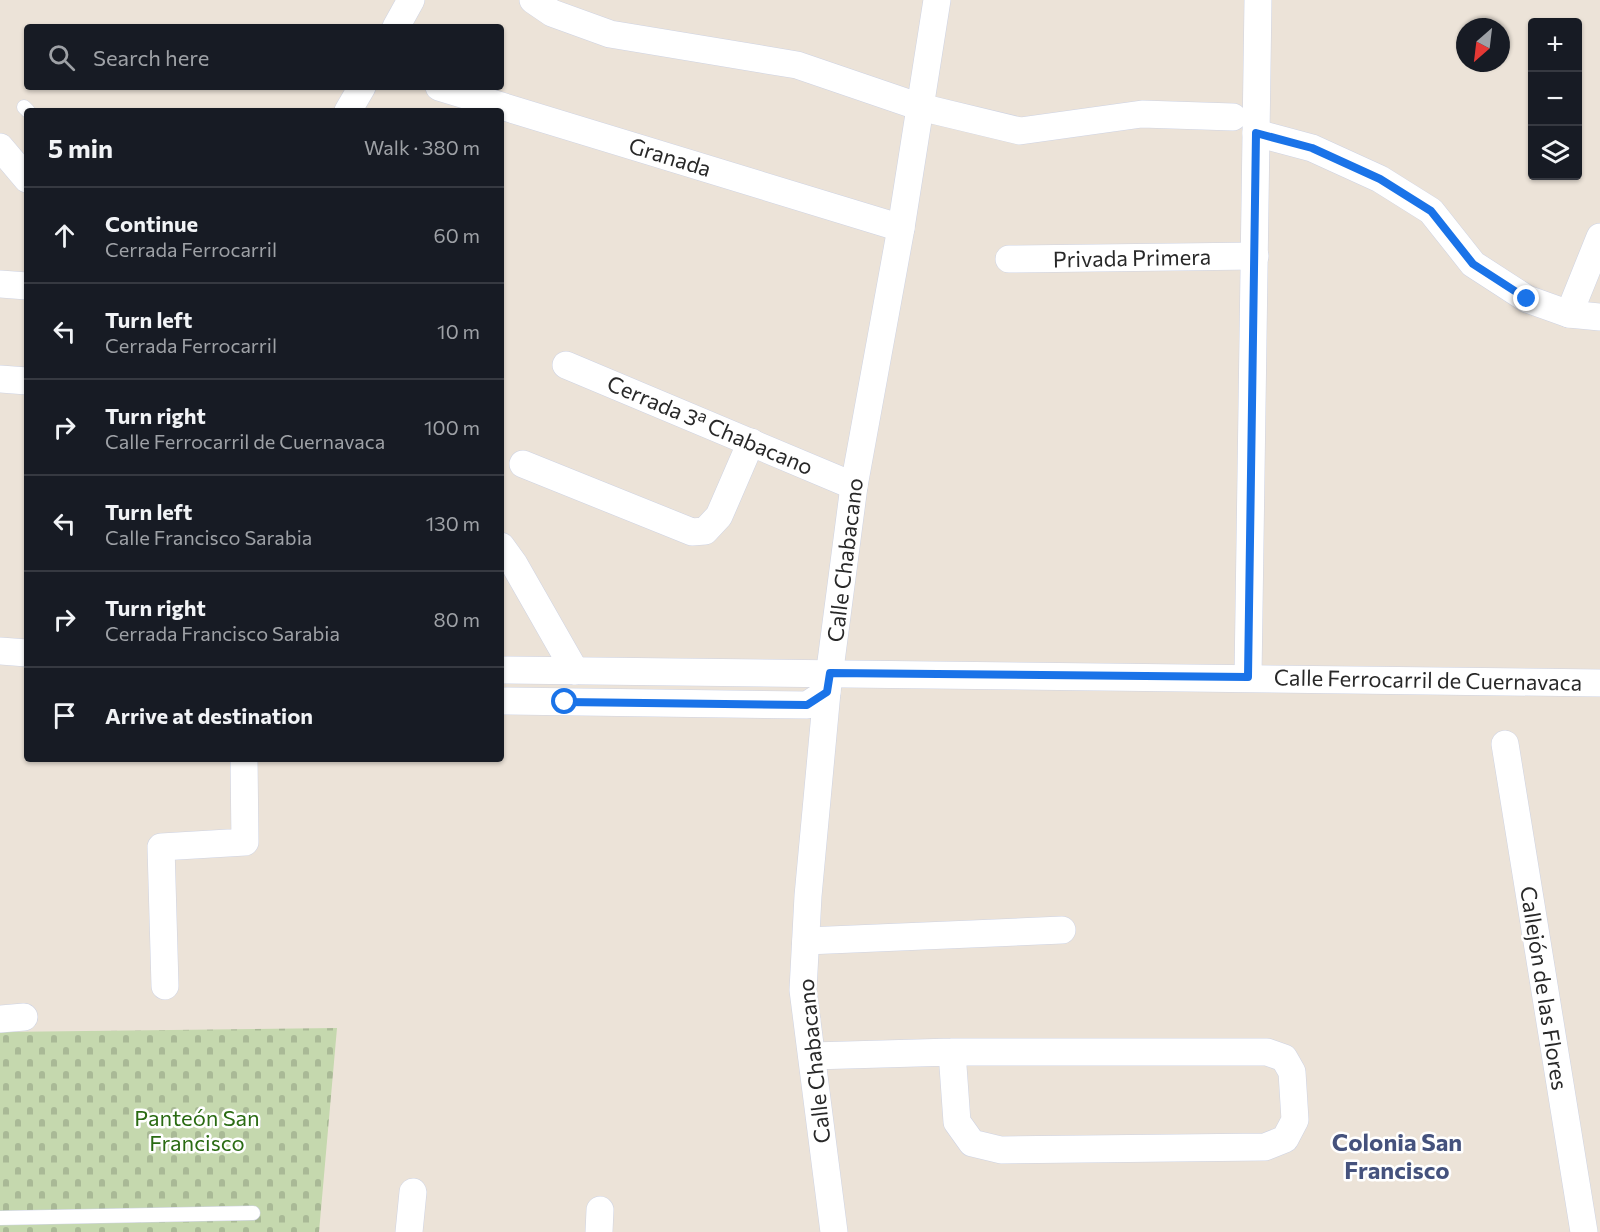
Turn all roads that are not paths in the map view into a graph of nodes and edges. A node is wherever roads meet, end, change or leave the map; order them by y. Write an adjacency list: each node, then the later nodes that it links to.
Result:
1 (411, 0): 5 (street)
2 (532, 0): 8 (street)
3 (937, 0): 8 (street, Calle Chabacano)
4 (1258, 0): 11 (street)
5 (398, 24)
6 (360, 90): 9 (street)
7 (449, 90): 14 (street, Granada)
8 (920, 107): 10 (street); 14 (street, Calle Chabacano)
9 (350, 108)
10 (1233, 117)
11 (1256, 133): 16 (street); 20 (street)
12 (0, 147): 13 (street)
13 (24, 176)
14 (901, 228): 27 (street, Calle Chabacano)
15 (1600, 237): 20 (street)
16 (1255, 256): 17 (street, Privada Primera); 33 (street)
17 (1009, 259)
18 (0, 284): 19 (street)
19 (24, 286)
20 (1569, 314): 21 (street)
21 (1600, 317)
22 (566, 365): 25 (street, Cerrada 3ª Chabacano)
23 (0, 379): 24 (street)
24 (24, 381)
25 (751, 442): 26 (street); 27 (street, Cerrada 3ª Chabacano)
26 (523, 464)
27 (854, 486): 34 (street, Calle Chabacano)
28 (504, 550): 32 (street)
29 (0, 651): 30 (street)
30 (24, 653)
31 (504, 670): 32 (street, Calle Ferrocarril de Cuernavaca)
32 (575, 671): 34 (street, Calle Ferrocarril de Cuernavaca)
33 (1248, 677): 34 (street, Calle Ferrocarril de Cuernavaca); 35 (street, Calle Ferrocarril de Cuernavaca)
34 (829, 683): 36 (street); 40 (street, Calle Chabacano)
35 (1600, 683)
36 (504, 701)
37 (1505, 744): 49 (street, Callejón de las Flores)
38 (244, 762): 41 (street)
39 (1062, 930): 40 (street)
40 (806, 941): 43 (street, Calle Chabacano)
41 (165, 986)
42 (952, 1052): 42 (street); 43 (street)
43 (812, 1056): 48 (street, Calle Chabacano)
44 (413, 1192): 47 (street)
45 (252, 1213): 46 (lane)
46 (0, 1218)
47 (409, 1232)
48 (834, 1232)
49 (1584, 1232)

